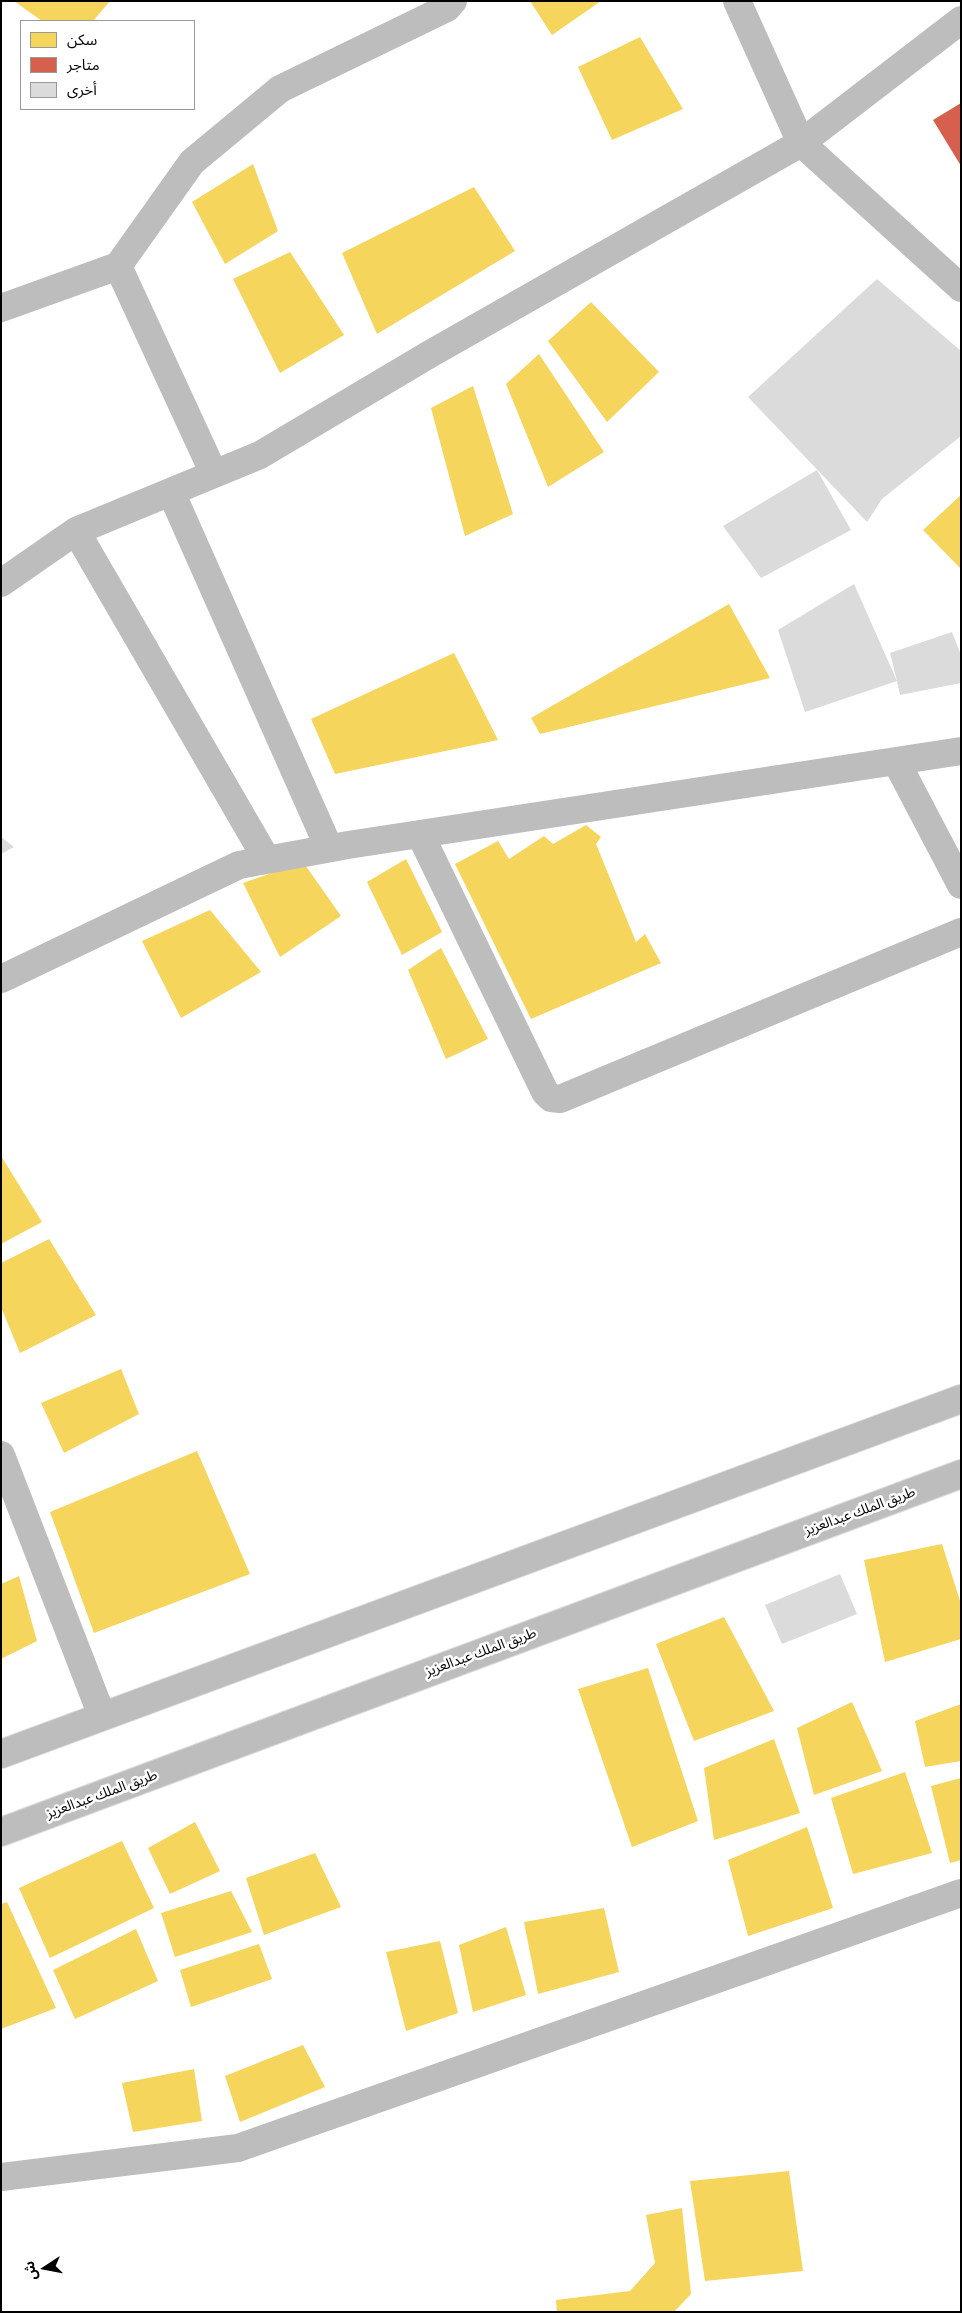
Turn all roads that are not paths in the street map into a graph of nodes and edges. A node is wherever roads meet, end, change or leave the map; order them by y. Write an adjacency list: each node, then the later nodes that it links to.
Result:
1 (453, 1): 5 (street)
2 (737, 1): 4 (street)
3 (961, 20): 4 (street)
4 (801, 143): 6 (street); 8 (street)
5 (118, 266): 7 (street); 8 (street)
6 (961, 288)
7 (1, 308)
8 (214, 474): 9 (street)
9 (171, 492): 10 (street); 15 (street)
10 (76, 531): 11 (street); 16 (street)
11 (1, 583)
12 (961, 751): 13 (street)
13 (896, 760): 14 (street); 17 (street)
14 (420, 834): 15 (street); 18 (street)
15 (329, 848): 16 (street)
16 (267, 860): 19 (street)
17 (961, 885)
18 (961, 932)
19 (1, 979)
20 (961, 1398): 23 (street)
21 (1, 1455): 23 (street)
22 (961, 1474): 25 (street, طريق الملك عبدالعزيز)
23 (102, 1716): 24 (street)
24 (1, 1754)
25 (1, 1832)
26 (961, 1893): 27 (street)
27 (1, 2176)

